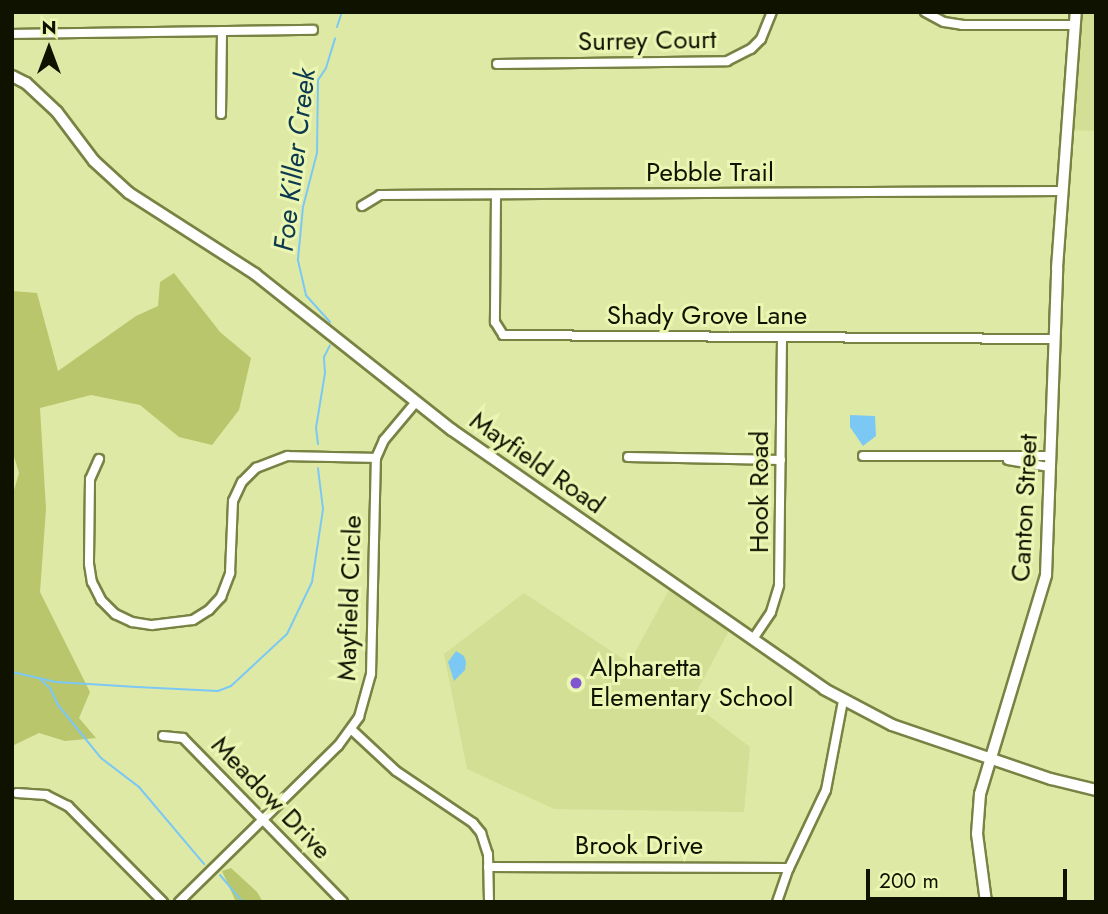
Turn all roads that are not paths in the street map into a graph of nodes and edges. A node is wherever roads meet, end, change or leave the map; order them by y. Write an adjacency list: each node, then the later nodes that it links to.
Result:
1 (772, 12): 8 (street, Surrey Court)
2 (925, 12): 4 (street)
3 (1076, 12): 4 (street, Canton Street)
4 (1075, 25): 11 (street, Canton Street)
5 (313, 30): 6 (street)
6 (222, 31): 7 (street); 10 (street)
7 (12, 34)
8 (497, 64)
9 (12, 76): 16 (street, Mayfield Road)
10 (221, 114)
11 (1062, 191): 12 (street, Pebble Trail); 15 (street, Canton Street)
12 (496, 195): 13 (street, Pebble Trail); 14 (street, Shady Grove Lane)
13 (362, 206)
14 (782, 338): 15 (street, Shady Grove Lane); 22 (street, Hook Road)
15 (1054, 339): 18 (street, Canton Street)
16 (416, 402): 20 (street, Mayfield Circle); 25 (street, Mayfield Road)
17 (863, 456): 23 (street)
18 (1049, 456): 23 (street); 24 (street, Canton Street)
19 (628, 457): 22 (street)
20 (376, 458): 21 (street); 27 (street, Mayfield Circle)
21 (99, 459)
22 (781, 460): 25 (street, Hook Road)
23 (1029, 461): 24 (street)
24 (1049, 467): 29 (street, Canton Street)
25 (754, 639): 26 (street, Mayfield Road)
26 (843, 701): 29 (street, Mayfield Road); 34 (street)
27 (352, 730): 32 (street, Mayfield Circle); 33 (street)
28 (163, 736): 32 (street, Meadow Drive)
29 (989, 758): 30 (street, Mayfield Road); 40 (street, Canton Street)
30 (1096, 790)
31 (18, 793): 35 (street)
32 (263, 820): 36 (street, Mayfield Circle); 37 (street, Meadow Drive)
33 (488, 867): 34 (street, Brook Drive); 38 (street)
34 (789, 868): 39 (street)
35 (163, 902)
36 (179, 902)
37 (343, 902)
38 (489, 902)
39 (777, 902)
40 (986, 902)

